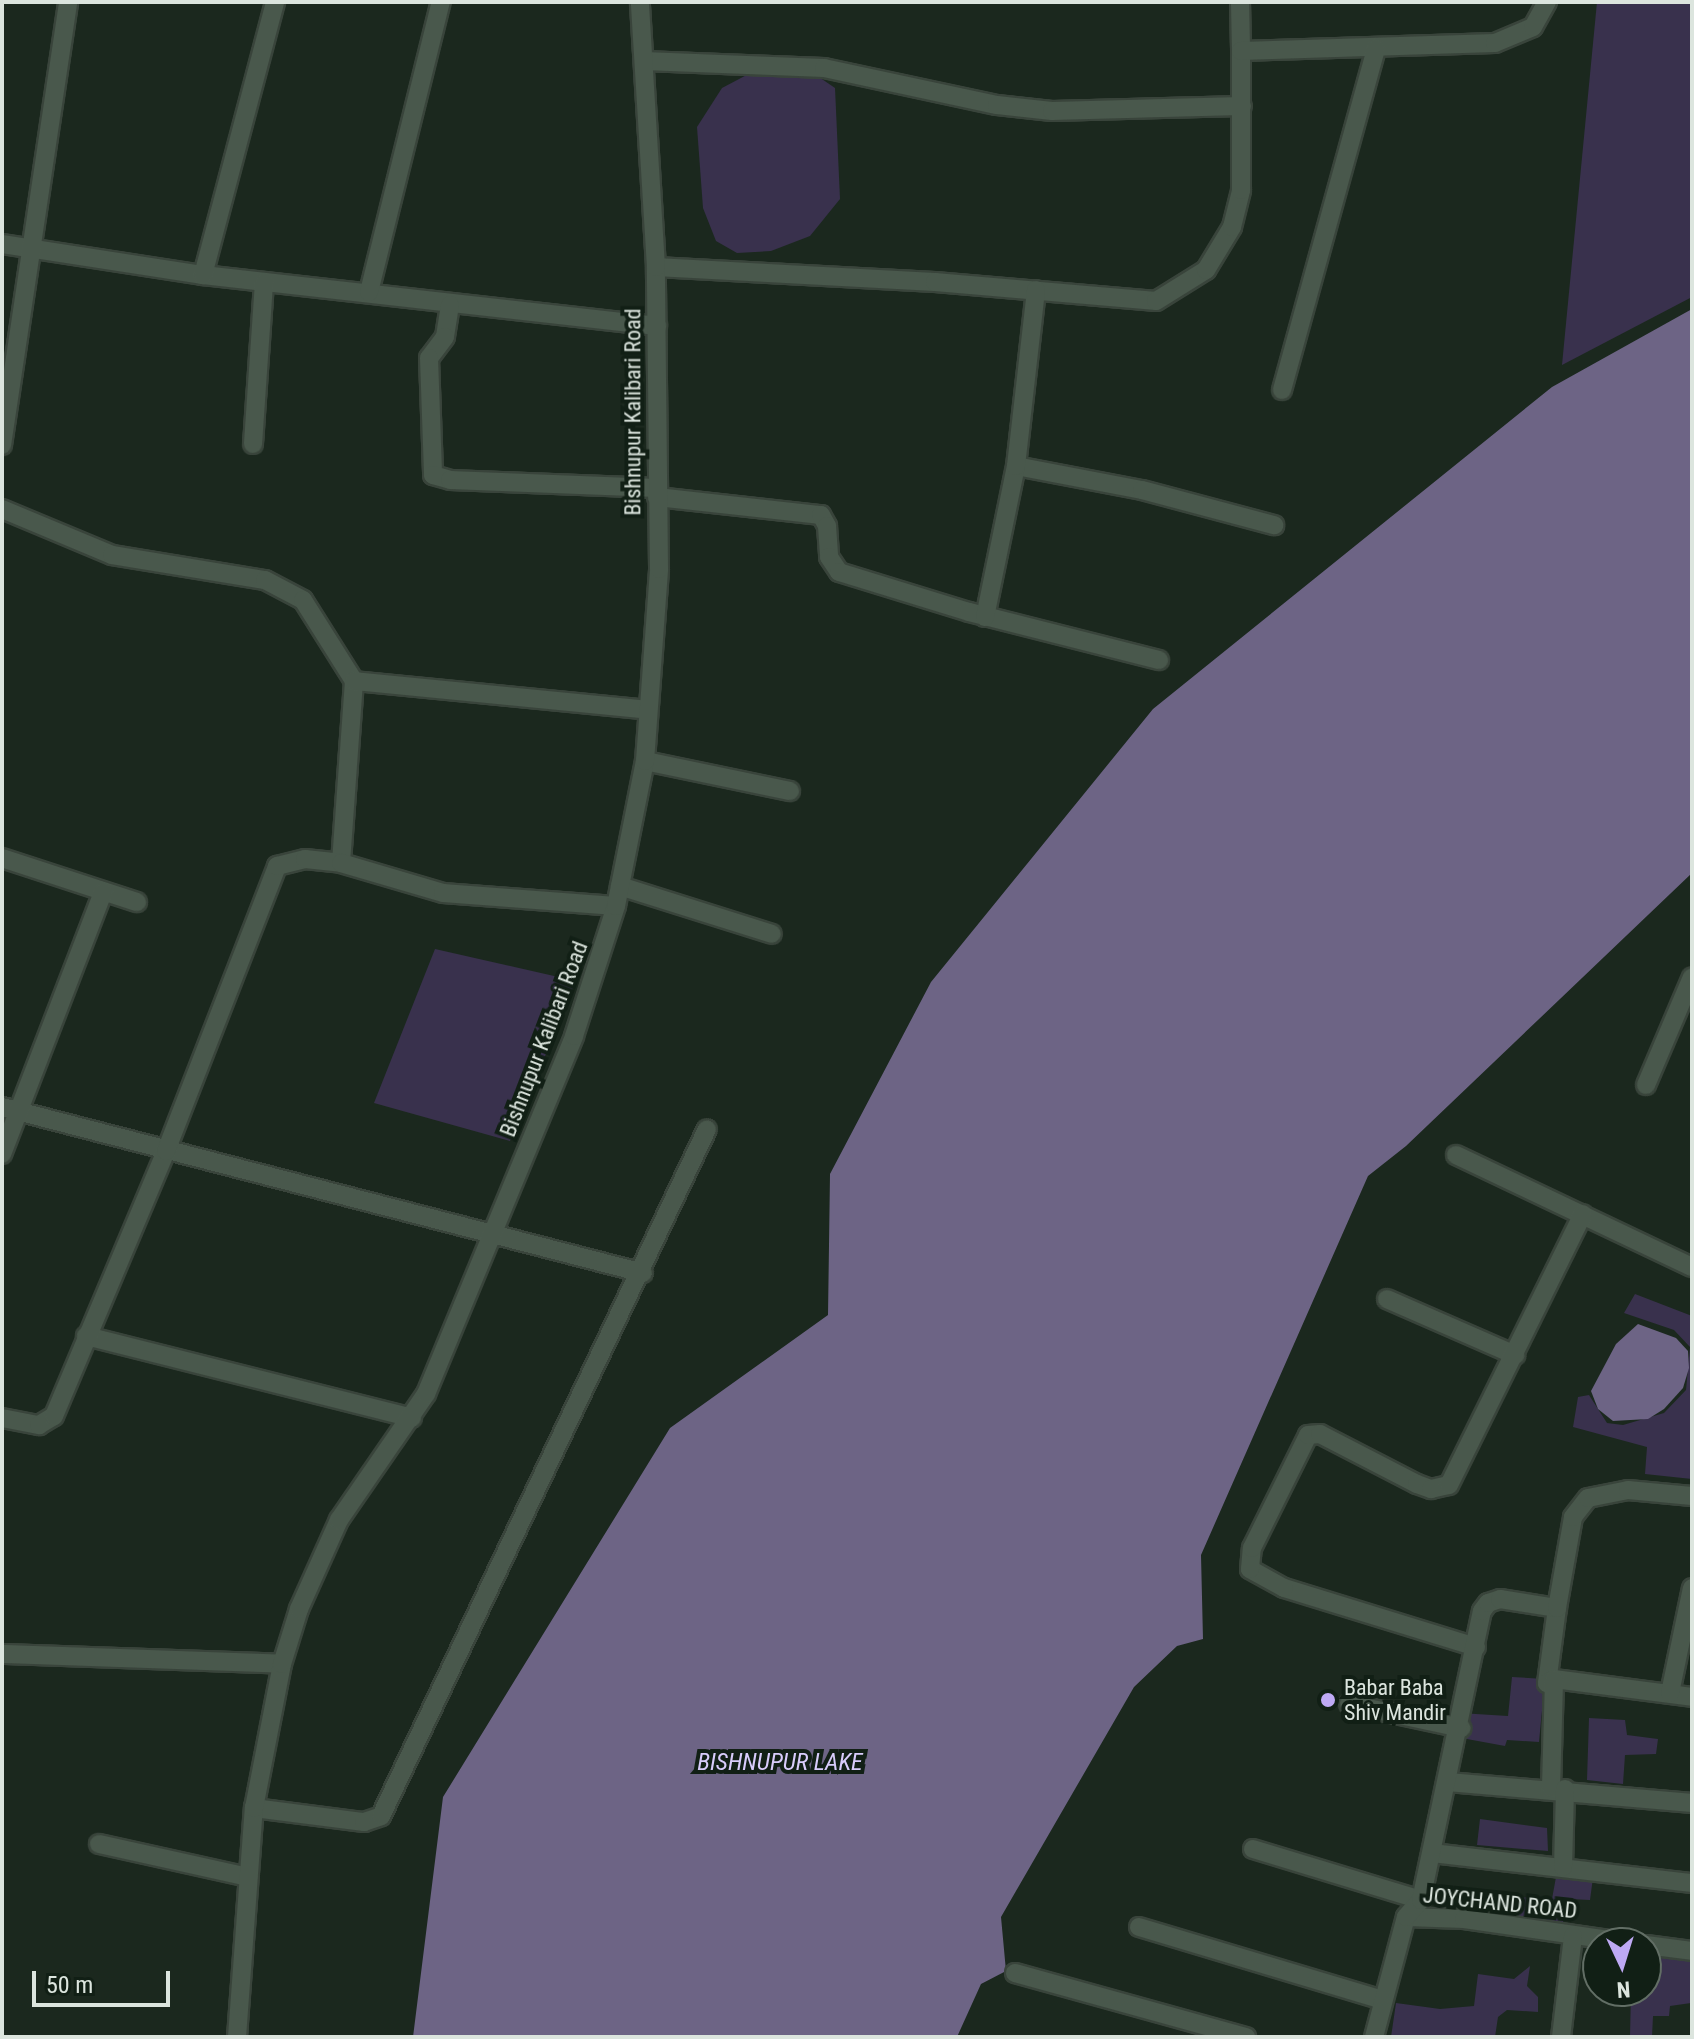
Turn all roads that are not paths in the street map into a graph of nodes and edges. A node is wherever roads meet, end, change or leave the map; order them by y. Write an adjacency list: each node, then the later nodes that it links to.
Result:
1 (68, 2): 12 (street)
2 (275, 2): 14 (street)
3 (441, 2): 17 (street)
4 (640, 2): 9 (street, Bishnupur Kalibari Road)
5 (1240, 2): 8 (street)
6 (1547, 2): 7 (street)
7 (1376, 49): 8 (street); 20 (street)
8 (1241, 51): 10 (street)
9 (644, 61): 10 (street); 13 (street, Bishnupur Kalibari Road)
10 (1242, 106): 16 (street)
11 (2, 244): 12 (street)
12 (34, 250): 14 (street); 22 (street)
13 (656, 267): 16 (street); 19 (street, Bishnupur Kalibari Road)
14 (203, 275): 15 (street)
15 (264, 282): 17 (street); 21 (street)
16 (1036, 290): 23 (street)
17 (369, 292): 18 (street)
18 (450, 305): 19 (street); 24 (street)
19 (657, 326): 24 (street, Bishnupur Kalibari Road)
20 (1282, 390)
21 (253, 444)
22 (2, 445)
23 (1016, 466): 26 (street); 27 (street)
24 (657, 493): 27 (street); 30 (street, Bishnupur Kalibari Road)
25 (2, 509): 29 (street)
26 (1274, 525)
27 (985, 617): 28 (street)
28 (1159, 660)
29 (354, 681): 30 (street); 34 (street)
30 (648, 710): 31 (street, Bishnupur Kalibari Road)
31 (645, 761): 32 (street); 35 (street, Bishnupur Kalibari Road)
32 (790, 791)
33 (2, 858): 36 (street)
34 (341, 863): 38 (street); 44 (street)
35 (620, 886): 38 (street, Bishnupur Kalibari Road); 39 (street)
36 (103, 892): 37 (street); 42 (street)
37 (137, 902)
38 (616, 906): 48 (street, Bishnupur Kalibari Road)
39 (772, 934)
40 (1692, 977): 41 (street)
41 (1646, 1085)
42 (10, 1109): 44 (street); 45 (street)
43 (707, 1129): 50 (street)
44 (166, 1151): 48 (street); 52 (street)
45 (2, 1154)
46 (1456, 1155): 47 (street)
47 (1583, 1214): 49 (street); 53 (street)
48 (496, 1233): 50 (street); 55 (street, Bishnupur Kalibari Road)
49 (1692, 1267)
50 (643, 1273): 70 (street)
51 (1387, 1299): 53 (street)
52 (86, 1336): 54 (street); 55 (street)
53 (1515, 1355): 59 (street)
54 (2, 1418)
55 (412, 1418): 61 (street, Bishnupur Kalibari Road)
56 (1692, 1496): 58 (street)
57 (1692, 1588): 63 (street)
58 (1557, 1608): 59 (street, JOYCHAND ROAD); 62 (street)
59 (1476, 1647): 66 (street, JOYCHAND ROAD)
60 (2, 1654): 61 (street)
61 (282, 1664): 70 (street, Bishnupur Kalibari Road)
62 (1551, 1681): 63 (street); 68 (street)
63 (1670, 1693): 64 (street)
64 (1692, 1697)
65 (1349, 1704): 66 (street)
66 (1461, 1728): 67 (street, JOYCHAND ROAD)
67 (1448, 1782): 68 (street); 73 (street, JOYCHAND ROAD)
68 (1558, 1788): 69 (street); 74 (street)
69 (1692, 1803)
70 (254, 1808): 75 (street, Bishnupur Kalibari Road)
71 (99, 1844): 75 (street)
72 (1253, 1849): 77 (street)
73 (1432, 1853): 74 (street); 77 (street, JOYCHAND ROAD)
74 (1563, 1867): 76 (street)
75 (248, 1877): 86 (street, Bishnupur Kalibari Road)
76 (1692, 1883)
77 (1421, 1900): 78 (street, JOYCHAND ROAD)
78 (1406, 1917): 80 (street, JOYCHAND ROAD); 85 (street)
79 (1139, 1927): 85 (street)
80 (1573, 1936): 81 (street, JOYCHAND ROAD); 89 (street)
81 (1582, 1937)
82 (1662, 1947): 83 (street)
83 (1692, 1951)
84 (1015, 1973): 87 (street)
85 (1382, 2000): 88 (street)
86 (237, 2037)
87 (1246, 2037)
88 (1374, 2037)
89 (1561, 2037)

